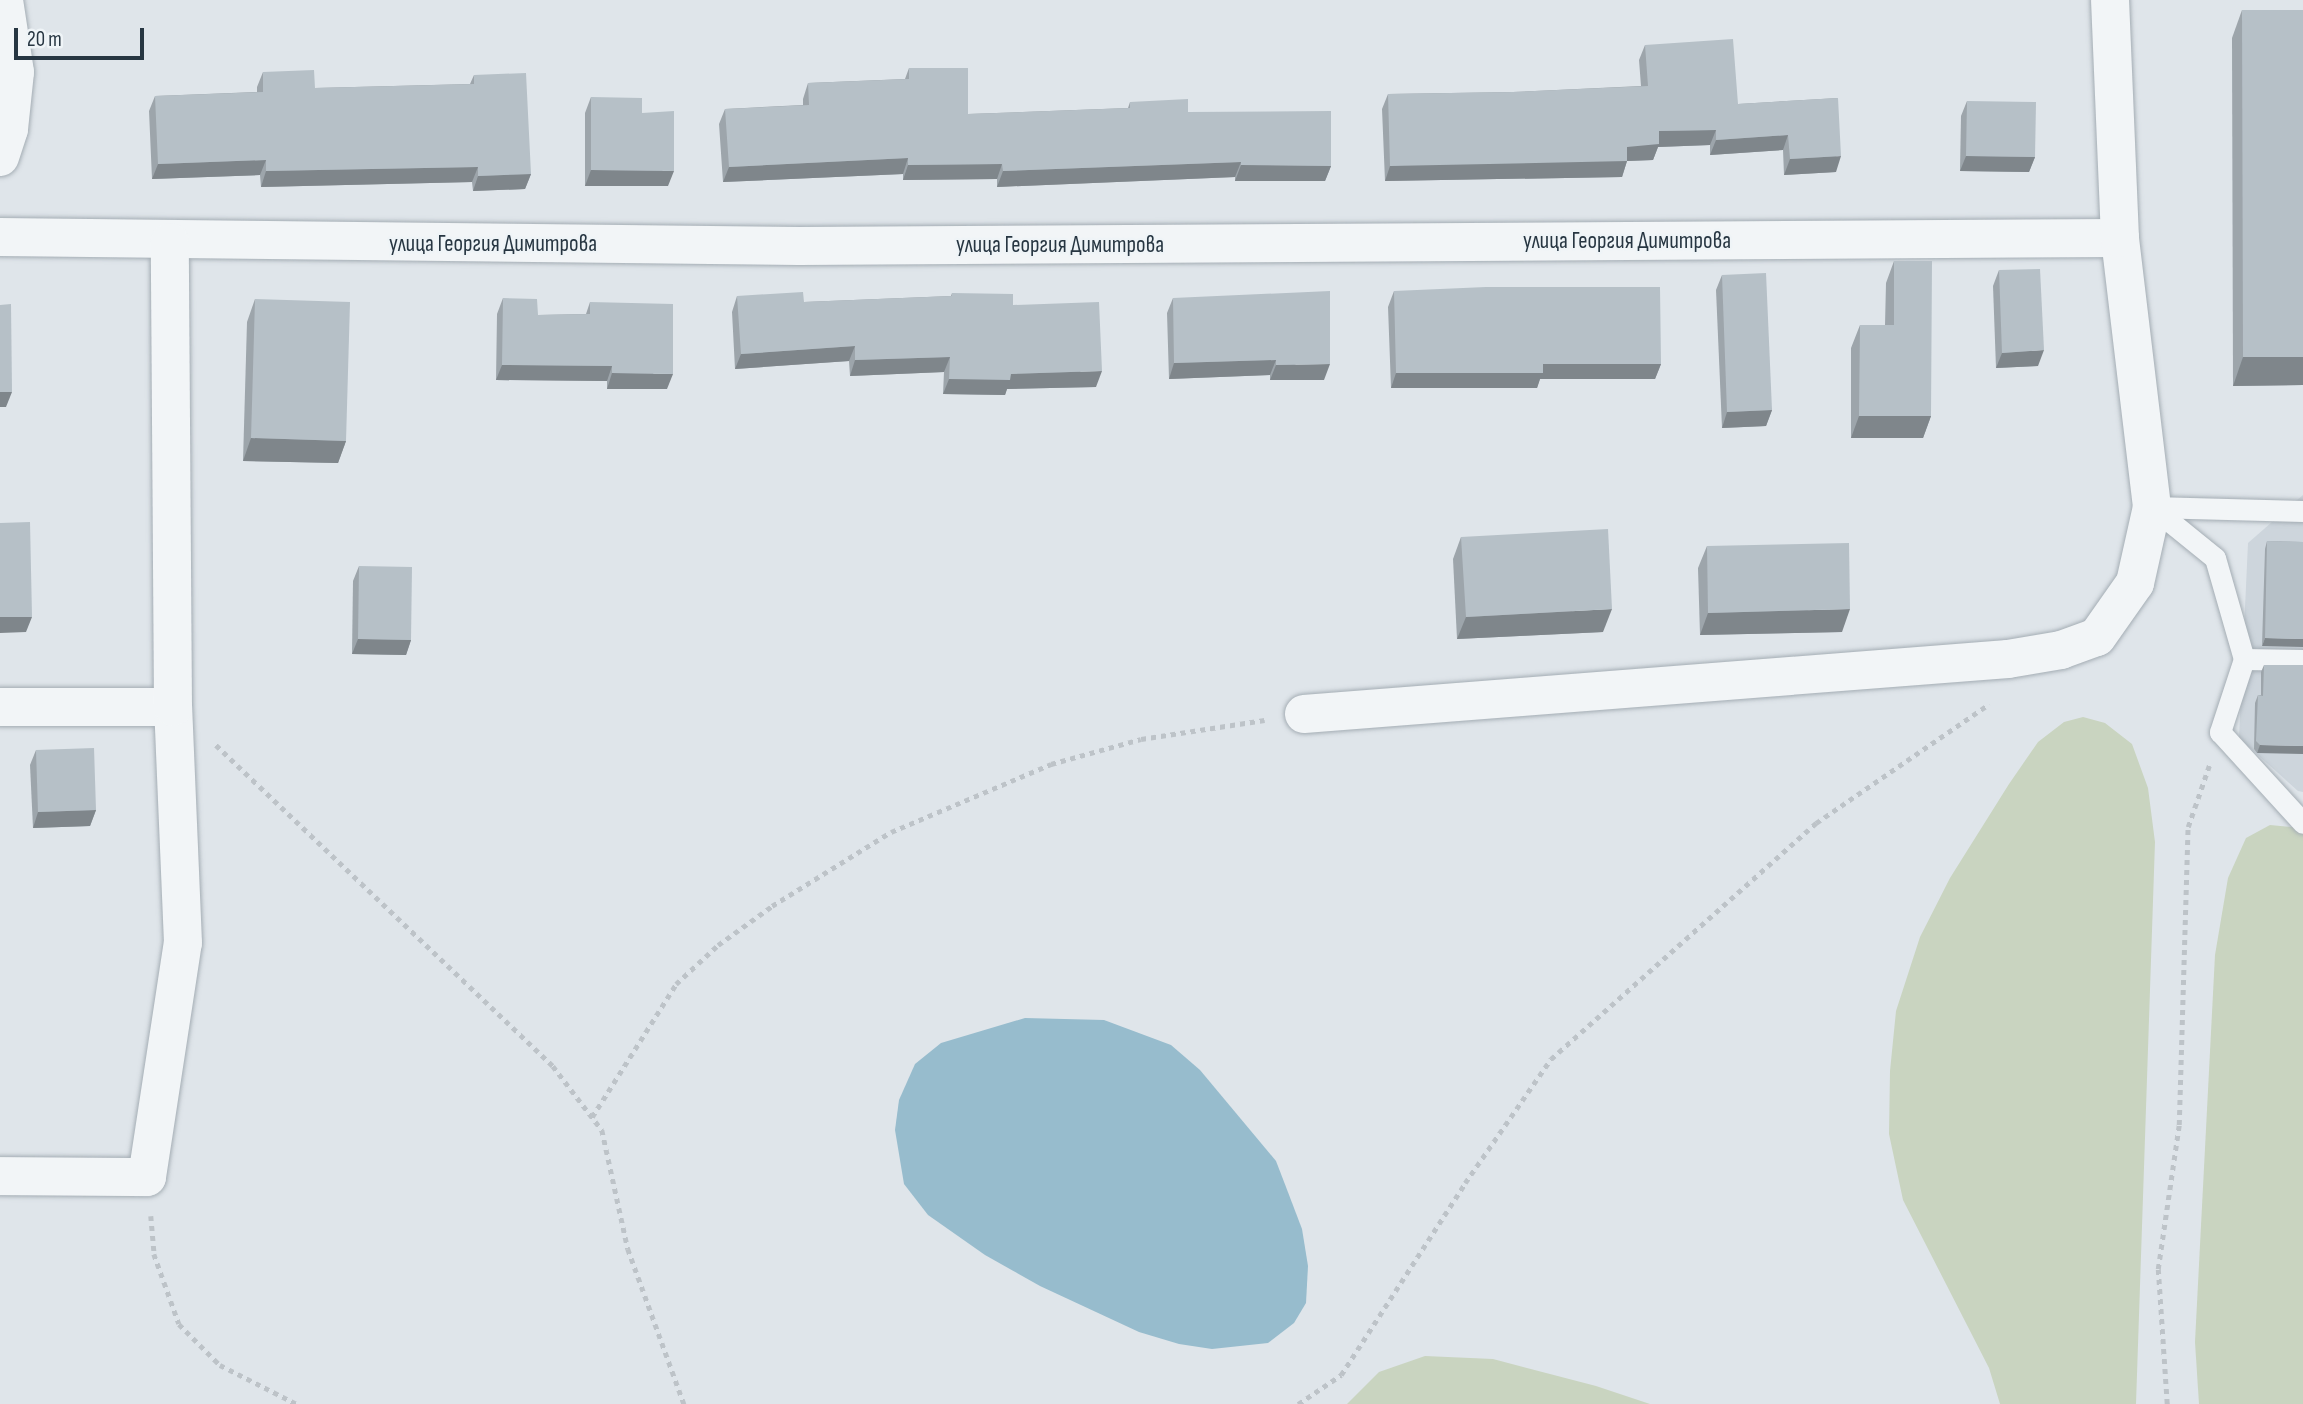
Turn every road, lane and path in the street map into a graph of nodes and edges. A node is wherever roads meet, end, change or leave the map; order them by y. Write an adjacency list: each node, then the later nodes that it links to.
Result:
1 (4, 0): 3 (street)
2 (2110, 0): 5 (street)
3 (0, 157)
4 (0, 237): 6 (street, улица Георгия Димитрова)
5 (2120, 238): 6 (street, улица Георгия Димитрова); 7 (street)
6 (170, 242): 13 (street)
7 (2152, 508): 8 (lane); 9 (lane); 14 (street)
8 (2303, 511)
9 (2244, 659): 10 (lane); 15 (lane)
10 (2303, 660)
11 (1995, 700): 22 (path)
12 (0, 707): 13 (street)
13 (173, 707): 17 (path); 19 (street)
14 (1304, 714): 17 (path)
15 (2220, 732): 16 (lane); 23 (path)
16 (2303, 823)
17 (592, 1117): 21 (path)
18 (0, 1176): 19 (street)
19 (147, 1177): 20 (path)
20 (297, 1404)
21 (684, 1404)
22 (1298, 1404)
23 (2167, 1404)

